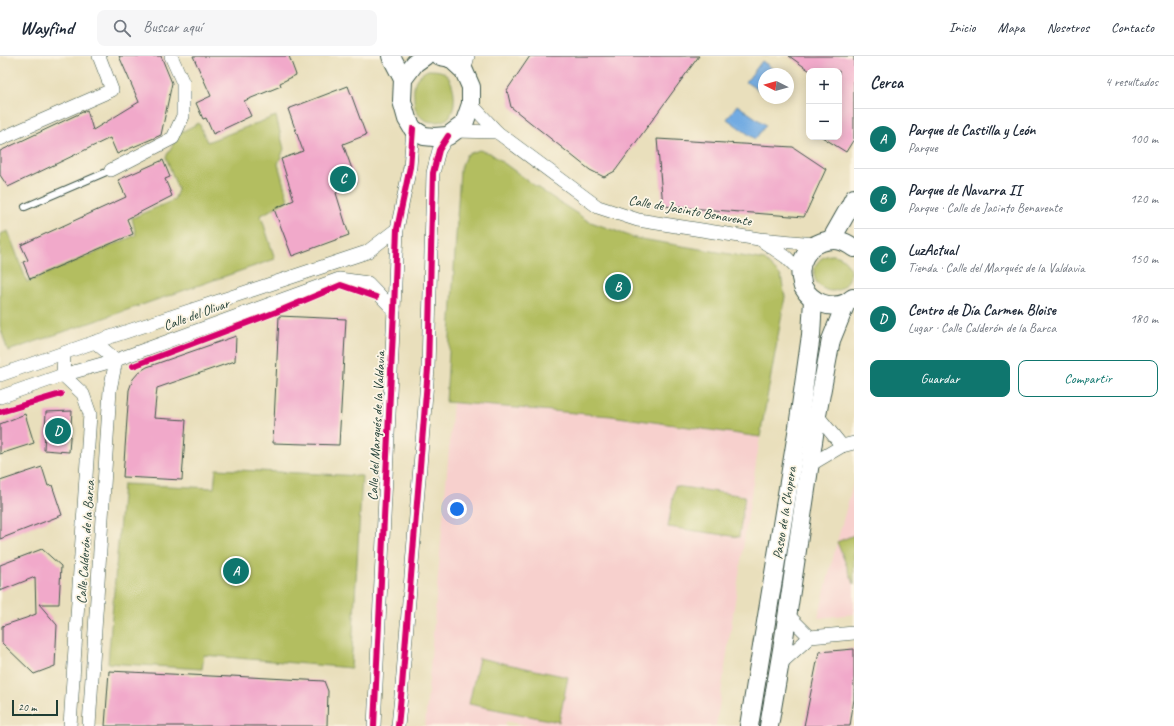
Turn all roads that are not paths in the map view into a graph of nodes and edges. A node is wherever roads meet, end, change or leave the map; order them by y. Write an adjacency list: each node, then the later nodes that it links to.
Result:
1 (99, 56): 12 (street)
2 (171, 56): 13 (street)
3 (391, 56): 7 (main road)
4 (425, 56): 7 (main road)
5 (440, 56): 6 (main road)
6 (466, 63): 8 (main road)
7 (403, 80): 9 (main road)
8 (470, 104): 10 (street, Calle de Jacinto Benavente); 11 (main road)
9 (413, 129): 11 (main road); 16 (street, Calle del Marqués de la Valdavia)
10 (497, 132): 11 (street); 17 (street, Calle de Jacinto Benavente)
11 (452, 133): 40 (street)
12 (0, 138)
13 (111, 170): 15 (lane)
14 (854, 198): 18 (main road)
15 (25, 207)
16 (397, 229): 23 (street, Calle del Marqués de la Valdavia); 24 (street, Calle del Olivar)
17 (759, 239): 18 (street, Calle de Jacinto Benavente); 20 (street)
18 (823, 242): 19 (main road); 20 (main road)
19 (854, 248)
20 (800, 271): 21 (main road)
21 (813, 300): 22 (main road); 41 (main road, Paseo de la Chopera)
22 (850, 300): 30 (main road, Paseo de la Chopera)
23 (394, 310): 26 (street, Calle del Olivar); 39 (street, Calle del Marqués de la Valdavia)
24 (95, 342): 25 (street, Calle del Olivar); 26 (street)
25 (64, 354): 27 (street, Calle del Olivar); 28 (street)
26 (116, 360): 28 (street, Calle del Olivar); 38 (street, Calle Calderón de la Barca)
27 (0, 375)
28 (64, 375): 29 (street, Calle del Olivar); 37 (street, Calle Calderón de la Barca)
29 (0, 397)
30 (817, 415): 31 (street); 32 (main road, Paseo de la Chopera)
31 (848, 444): 32 (street)
32 (810, 464): 33 (main road, Paseo de la Chopera)
33 (788, 616): 35 (street); 36 (main road, Paseo de la Chopera)
34 (854, 632): 35 (street)
35 (810, 637): 36 (street)
36 (780, 664): 42 (main road, Paseo de la Chopera)
37 (70, 726)
38 (90, 726)
39 (374, 726)
40 (398, 726)
41 (749, 726)
42 (769, 726)

